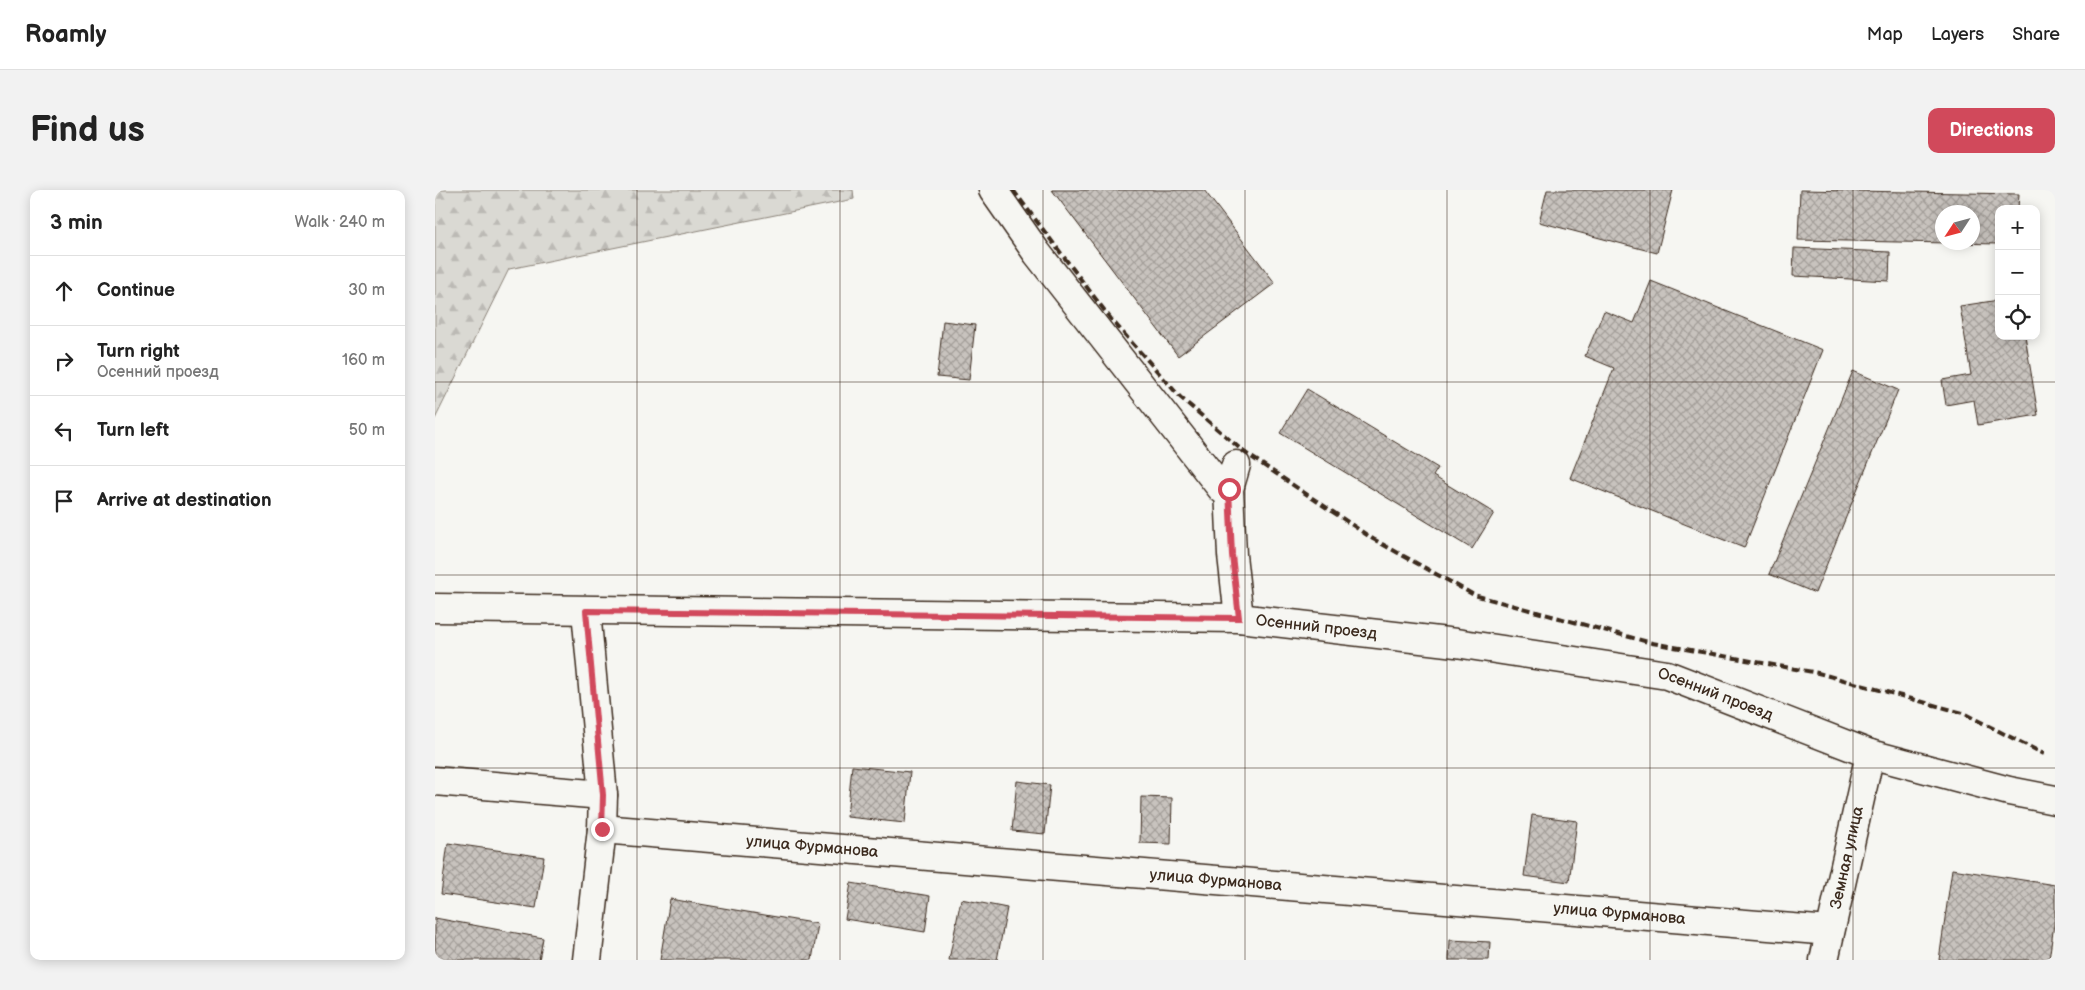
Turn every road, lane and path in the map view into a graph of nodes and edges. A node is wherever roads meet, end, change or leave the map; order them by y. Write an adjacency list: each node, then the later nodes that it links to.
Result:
1 (993, 190): 3 (street)
2 (1236, 465): 3 (street)
3 (1229, 493): 6 (street)
4 (435, 608): 5 (street, Осенний проезд)
5 (586, 611): 6 (street, Осенний проезд); 9 (street)
6 (1239, 618): 7 (street, Осенний проезд)
7 (1871, 754): 10 (street, Осенний проезд); 12 (street, Земная улица)
8 (435, 781): 9 (street)
9 (603, 795): 11 (street)
10 (2055, 800)
11 (602, 829): 12 (street, улица Фурманова); 13 (street)
12 (1830, 931): 14 (street, Земная улица)
13 (587, 960)
14 (1824, 960)

